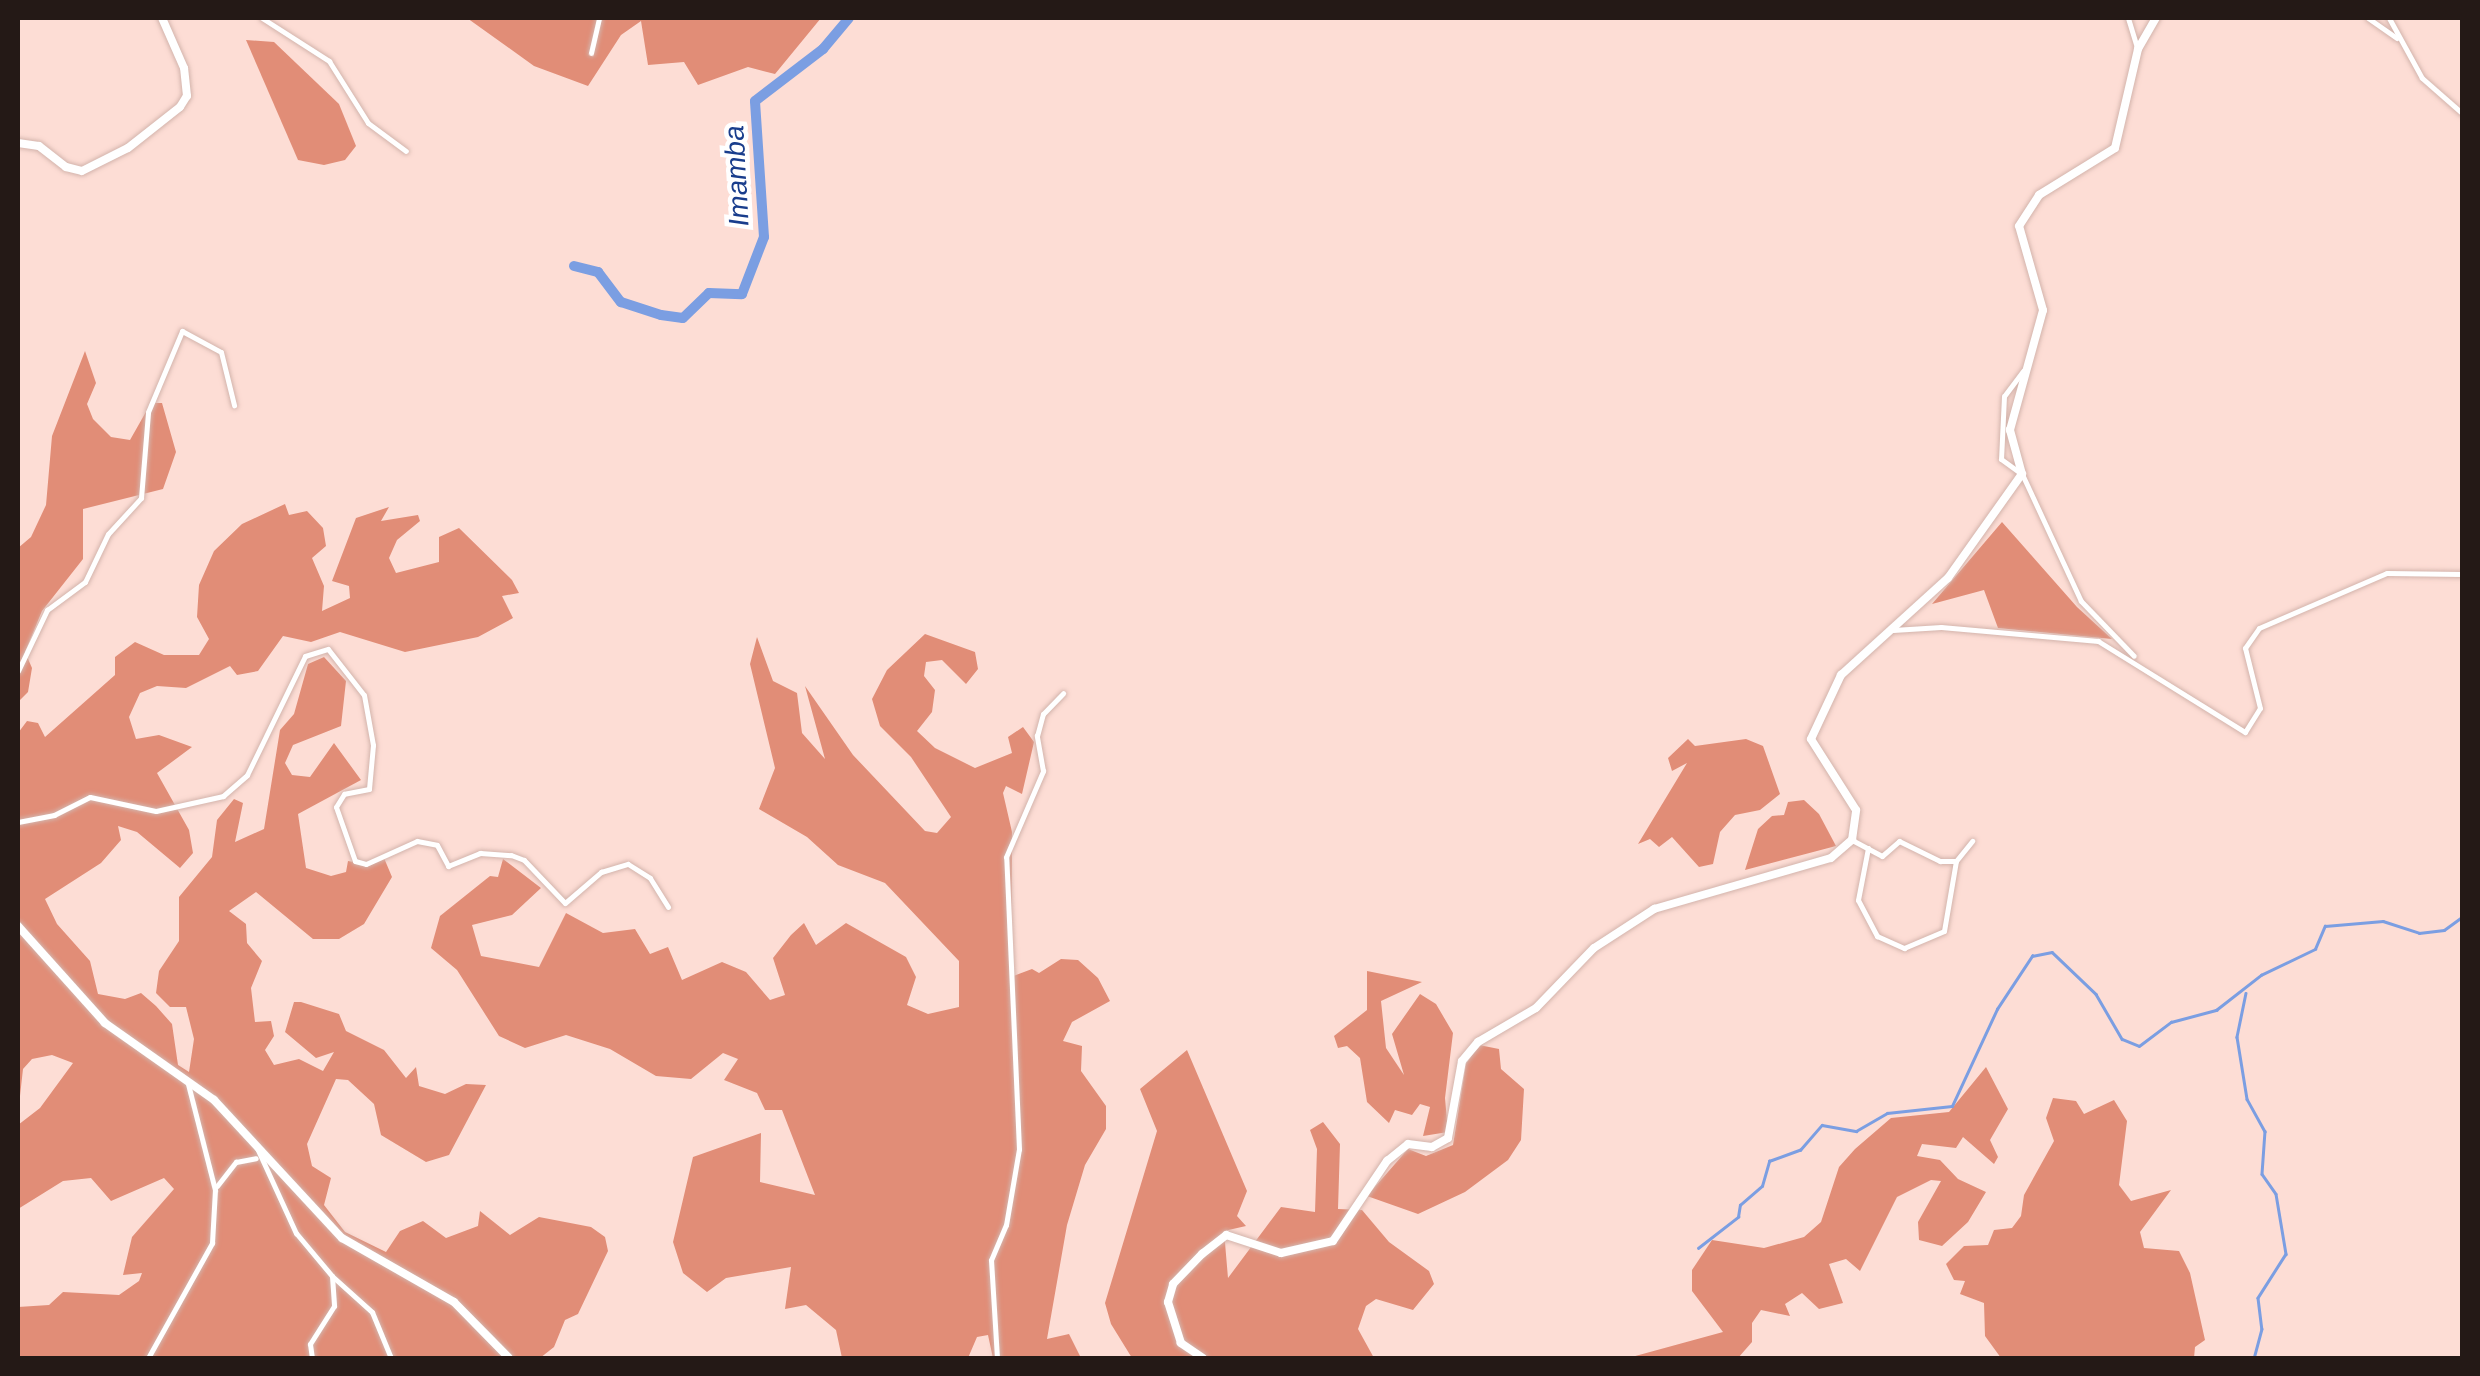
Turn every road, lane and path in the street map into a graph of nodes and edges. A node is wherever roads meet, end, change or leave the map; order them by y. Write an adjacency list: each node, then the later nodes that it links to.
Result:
1 (162, 18): 12 (street)
2 (262, 18): 13 (street)
3 (600, 18): 10 (street)
4 (2128, 18): 9 (street)
5 (2156, 18): 9 (street)
6 (2368, 18): 8 (street)
7 (2389, 18): 8 (street)
8 (2402, 42): 11 (street)
9 (2138, 49): 14 (street)
10 (591, 52)
11 (2462, 113)
12 (18, 143)
13 (406, 151)
14 (2023, 371): 16 (street); 16 (street)
15 (234, 405): 20 (street)
16 (2022, 474): 18 (street); 19 (street)
17 (2462, 574): 19 (street)
18 (1890, 631): 19 (street); 23 (street)
19 (2140, 662)
20 (18, 671)
21 (1063, 692): 37 (street)
22 (18, 822): 27 (street)
23 (1852, 840): 25 (street); 38 (street)
24 (1972, 841): 26 (street)
25 (1868, 848): 26 (street); 26 (street)
26 (1956, 860)
27 (668, 908)
28 (18, 926): 29 (street)
29 (186, 1077): 30 (street); 31 (street)
30 (256, 1153): 31 (street); 32 (street); 36 (street)
31 (215, 1190): 33 (street)
32 (332, 1276): 34 (street); 35 (street)
33 (148, 1358)
34 (312, 1358)
35 (391, 1358)
36 (509, 1358)
37 (997, 1358)
38 (1204, 1358)

